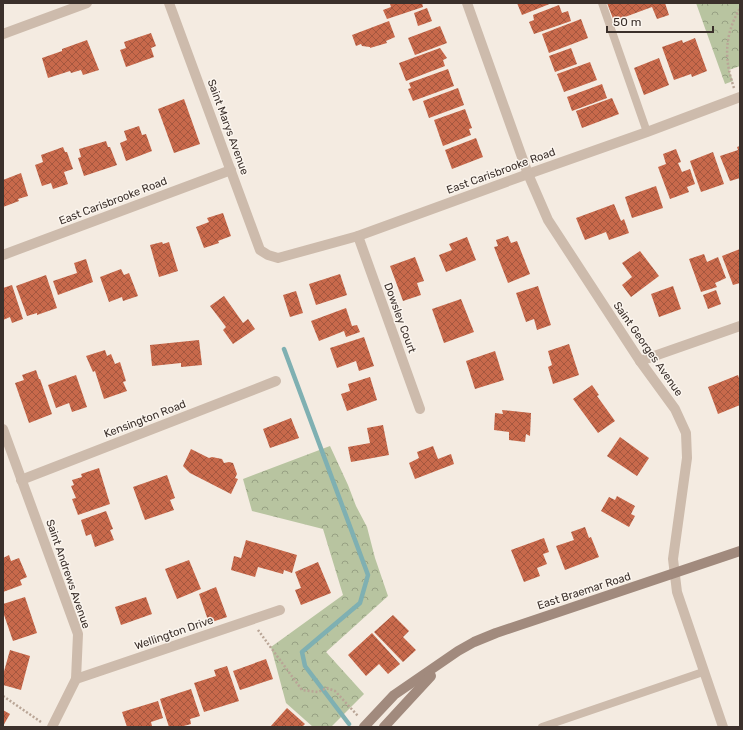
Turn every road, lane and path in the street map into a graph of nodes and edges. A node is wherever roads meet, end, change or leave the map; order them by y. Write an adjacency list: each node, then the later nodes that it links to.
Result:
1 (87, 3): 6 (street)
2 (169, 3): 9 (street, Saint Marys Avenue)
3 (467, 3): 10 (street, Saint Georges Avenue)
4 (602, 3): 8 (lane)
5 (740, 8): 7 (path)
6 (3, 34)
7 (739, 98): 8 (street, East Carisbrooke Road)
8 (647, 132): 10 (street, East Carisbrooke Road)
9 (231, 170): 12 (street, East Carisbrooke Road); 13 (street, Saint Marys Avenue)
10 (528, 174): 11 (street, East Carisbrooke Road); 15 (street, Saint Georges Avenue)
11 (358, 236): 13 (street, East Carisbrooke Road); 17 (street, Dowsley Court)
12 (3, 255)
13 (268, 255)
14 (740, 326): 15 (street)
15 (640, 361): 21 (street, Saint Georges Avenue)
16 (276, 381): 19 (street, Kensington Road)
17 (420, 409)
18 (3, 429): 19 (street, Saint Andrews Avenue)
19 (21, 480): 26 (street, Saint Andrews Avenue)
20 (740, 551): 21 (street, East Braemar Road)
21 (674, 574): 24 (street, East Braemar Road); 25 (street, Saint Georges Avenue)
22 (280, 610): 23 (street, Wellington Drive)
23 (251, 620): 26 (street, Wellington Drive); 28 (path)
24 (441, 664): 31 (street, East Braemar Road); 32 (street, East Braemar Road)
25 (704, 672): 33 (lane); 34 (street, Saint Georges Avenue)
26 (76, 679): 30 (street, Saint Andrews Avenue)
27 (3, 696): 29 (path)
28 (358, 717)
29 (42, 723)
30 (52, 727)
31 (364, 727)
32 (384, 727)
33 (542, 727)
34 (723, 727)

